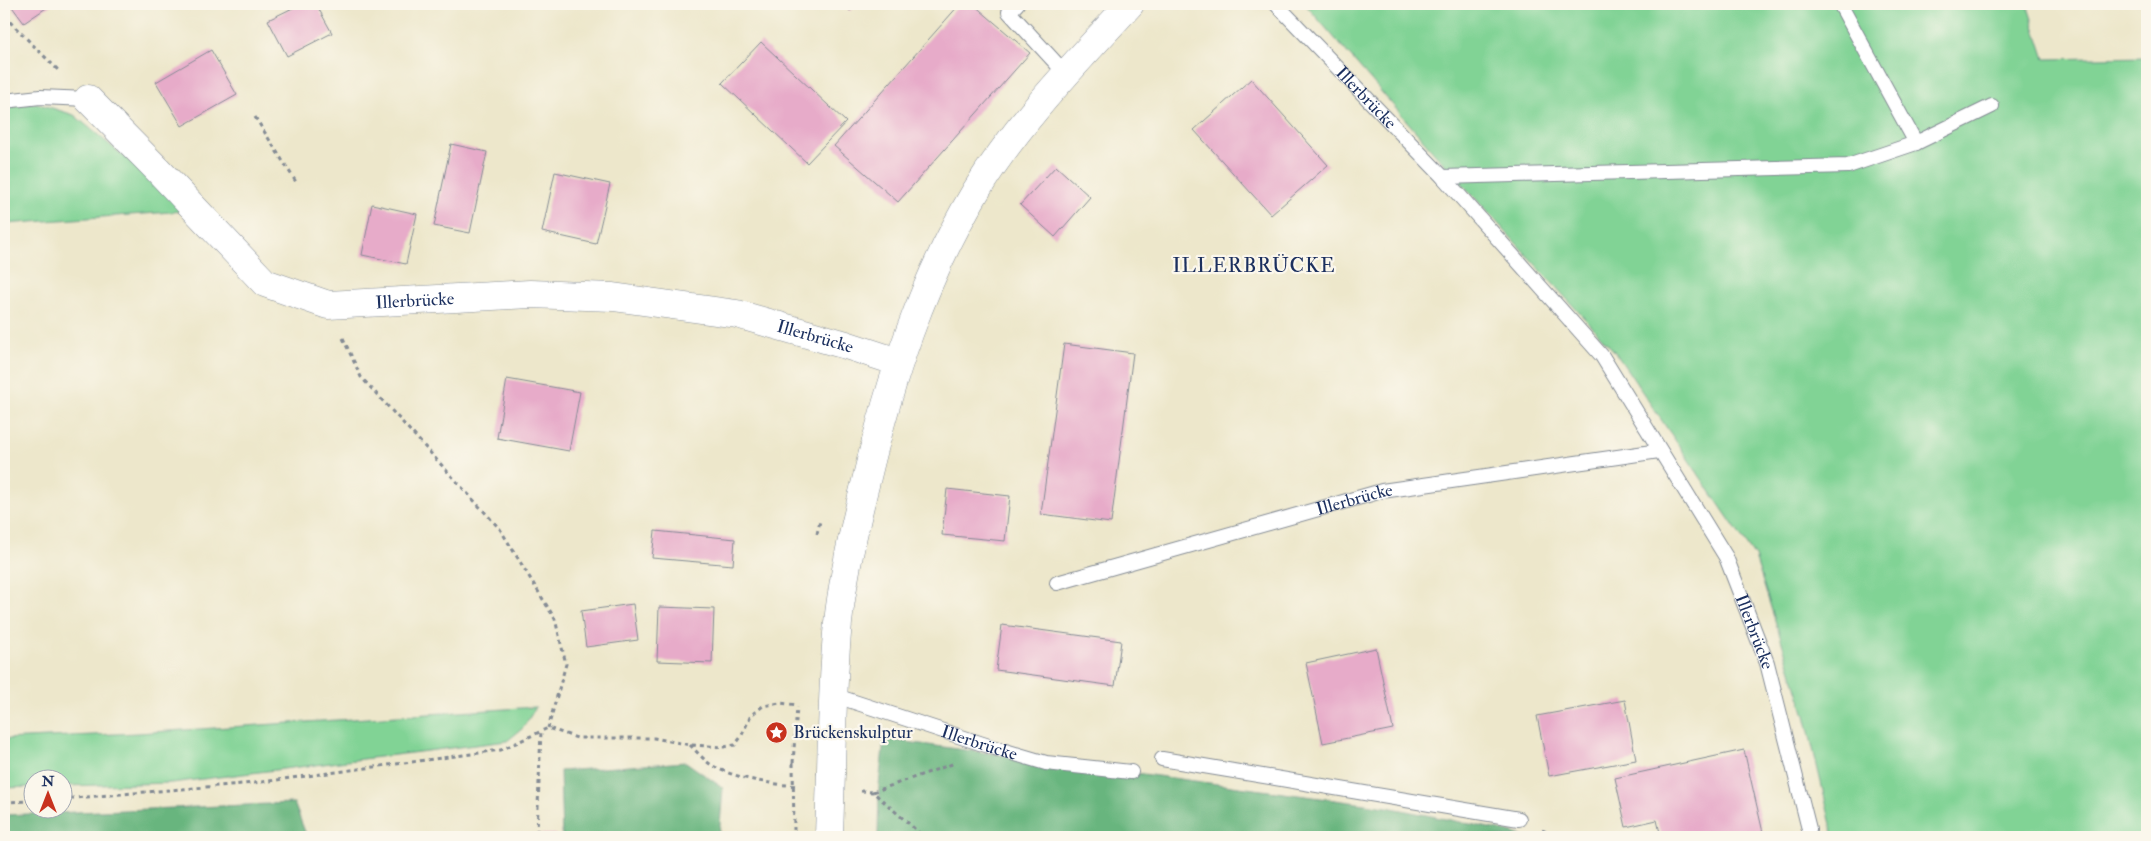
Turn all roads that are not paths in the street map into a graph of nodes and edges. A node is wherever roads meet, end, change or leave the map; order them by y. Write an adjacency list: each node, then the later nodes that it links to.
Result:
1 (1018, 4): 5 (lane)
2 (1130, 4): 5 (main road)
3 (1276, 4): 10 (lane, Illerbrücke)
4 (1840, 4): 9 (lane)
5 (1066, 74): 11 (main road)
6 (88, 99): 7 (lane); 11 (main road, Illerbrücke)
7 (4, 101)
8 (1992, 106): 9 (lane)
9 (1916, 143): 10 (lane)
10 (1444, 178): 12 (lane, Illerbrücke)
11 (898, 362): 14 (main road)
12 (1659, 451): 13 (lane, Illerbrücke); 18 (lane, Illerbrücke)
13 (1057, 583)
14 (833, 695): 16 (lane, Illerbrücke); 19 (main road, bridge)
15 (1162, 759): 17 (lane)
16 (1130, 772)
17 (1519, 820)
18 (1809, 829)
19 (829, 837)

